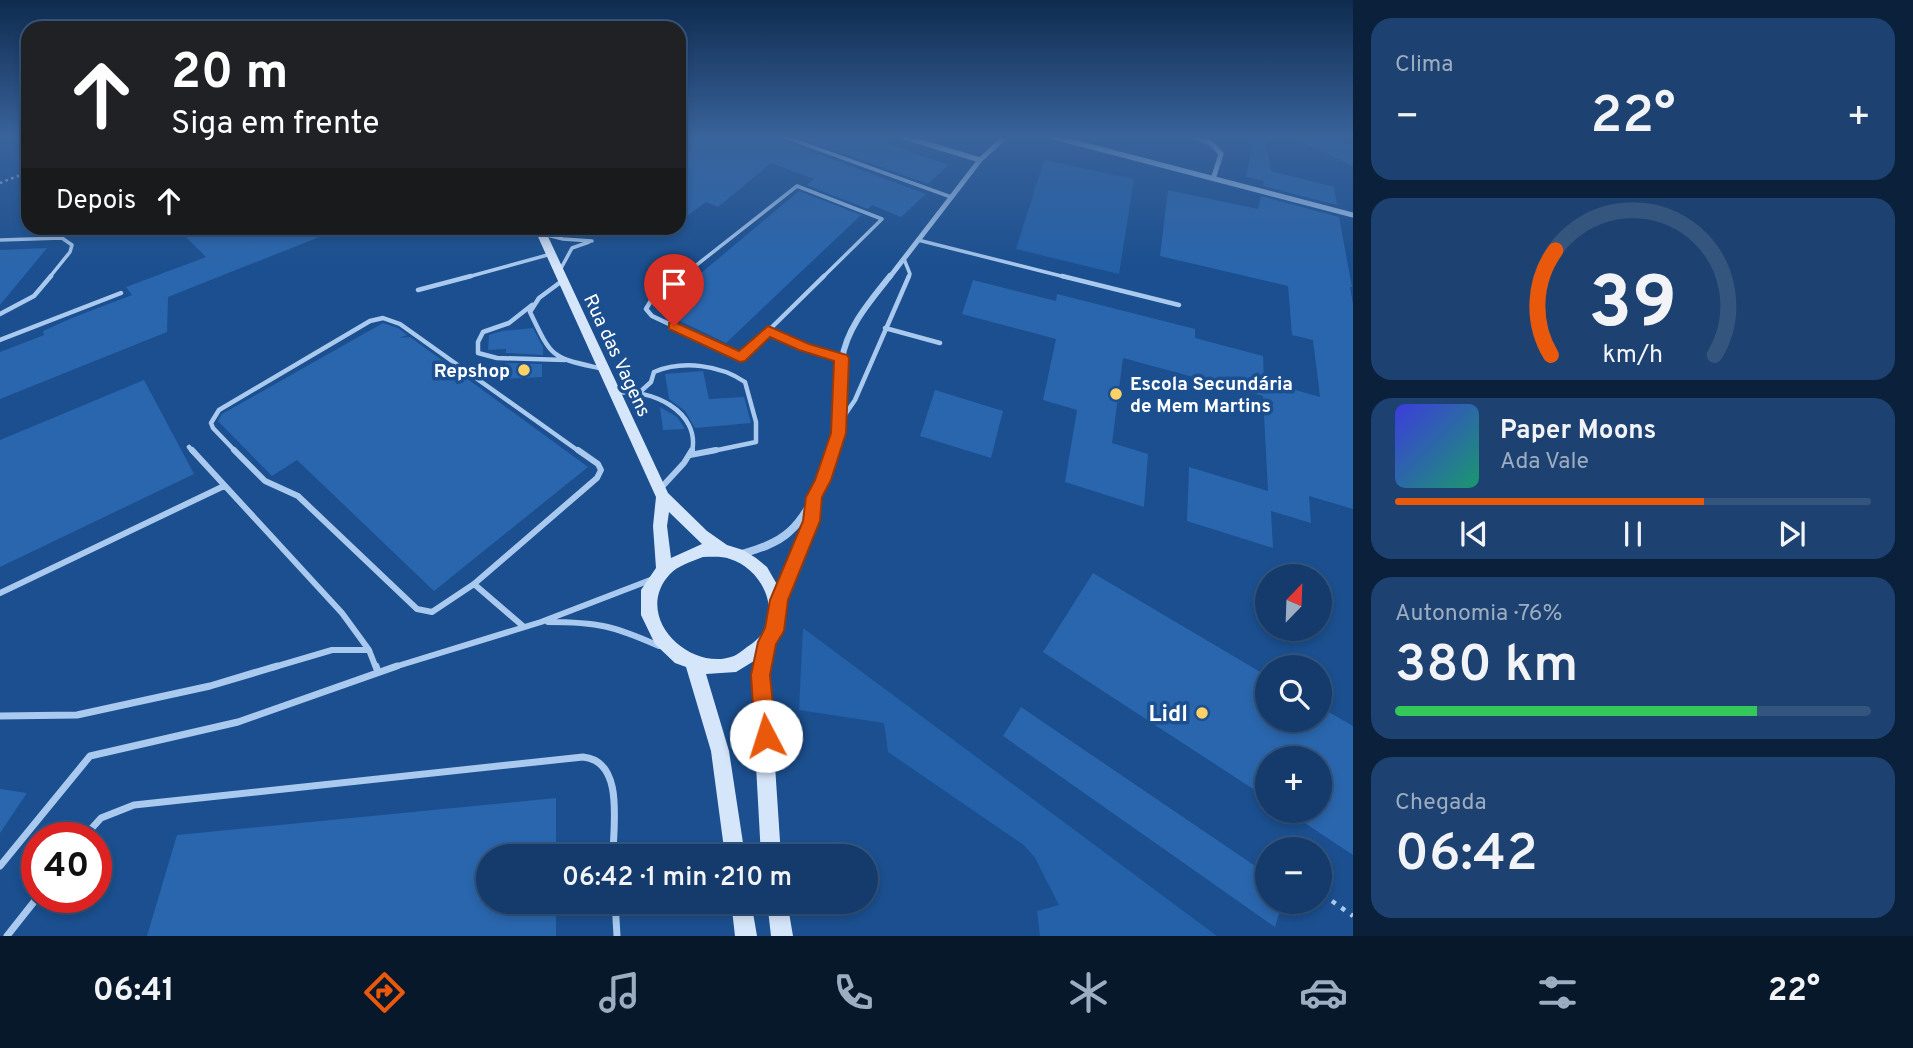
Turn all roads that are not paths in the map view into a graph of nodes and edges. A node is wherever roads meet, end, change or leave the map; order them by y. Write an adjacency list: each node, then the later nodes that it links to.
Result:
1 (906, 181): 4 (lane)
2 (964, 181): 4 (street)
3 (1231, 181): 5 (street)
4 (951, 197): 9 (street)
5 (1353, 215)
6 (543, 235): 10 (street, Rua das Vagens)
7 (552, 235): 12 (lane)
8 (0, 240): 17 (lane)
9 (918, 240): 11 (street); 16 (lane)
10 (551, 254): 12 (street, Rua das Vagens); 13 (lane)
11 (904, 258): 18 (lane); 22 (street)
12 (561, 277): 15 (lane); 24 (street, Rua das Vagens)
13 (418, 290)
14 (121, 293): 20 (lane)
15 (532, 306): 23 (lane); 23 (lane)
16 (1179, 306)
17 (0, 314)
18 (885, 328): 21 (lane); 27 (lane)
19 (768, 331): 19 (lane); 22 (lane)
20 (0, 340)
21 (940, 343)
22 (842, 358): 27 (street)
23 (565, 360): 24 (lane)
24 (603, 369): 26 (street, Rua das Vagens)
25 (640, 392): 26 (lane); 29 (lane); 29 (lane)
26 (614, 393): 31 (street, Rua das Vagens)
27 (840, 422): 32 (street)
28 (188, 447): 30 (lane)
29 (690, 455): 31 (lane)
30 (224, 486): 36 (lane); 41 (lane)
31 (662, 493): 33 (street, Rua das Vagens); 34 (street, Rua das Vagens)
32 (814, 497): 33 (street); 37 (street)
33 (731, 553): 34 (street); 37 (street)
34 (660, 573): 38 (lane); 42 (street)
35 (474, 584): 35 (lane); 39 (lane)
36 (0, 593)
37 (779, 600): 40 (street)
38 (541, 622): 39 (lane); 42 (lane)
39 (524, 627): 44 (lane)
40 (767, 642): 43 (street); 49 (street)
41 (369, 650): 44 (lane); 45 (lane)
42 (669, 650): 43 (street)
43 (694, 664): 48 (street)
44 (378, 672): 50 (lane)
45 (0, 716)
46 (97, 822): 47 (lane)
47 (613, 844)
48 (732, 844)
49 (770, 844)
50 (0, 866)
51 (25, 913): 55 (lane)
52 (616, 914): 56 (lane)
53 (743, 914): 57 (street)
54 (779, 914): 58 (street)
55 (7, 936)
56 (617, 936)
57 (746, 936)
58 (782, 936)

